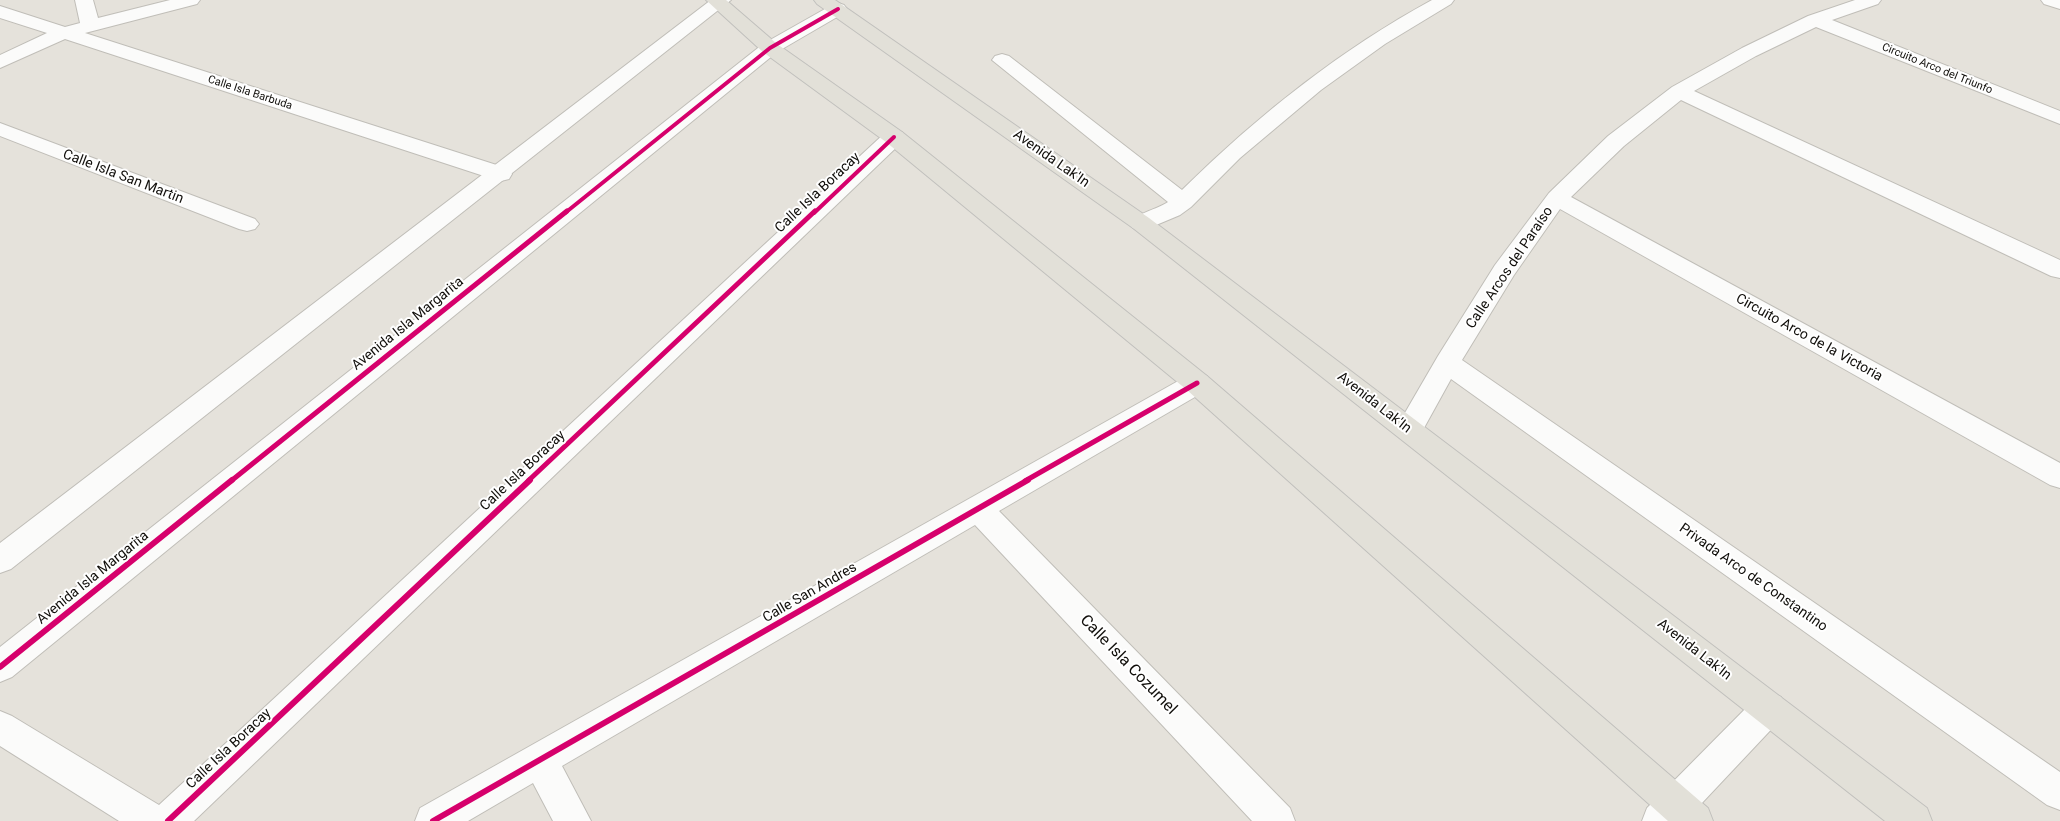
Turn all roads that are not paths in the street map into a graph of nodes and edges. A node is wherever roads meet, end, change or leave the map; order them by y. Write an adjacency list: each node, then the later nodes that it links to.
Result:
1 (84, 0): 11 (street)
2 (191, 0): 11 (street)
3 (1445, 0): 22 (street)
4 (1872, 0): 10 (street, Calle Arcos del Paraíso)
5 (2050, 0): 7 (street)
6 (718, 1): 13 (main road); 20 (street)
7 (2060, 4)
8 (830, 5): 13 (street, Avenida Isla Margarita); 23 (main road, Avenida Lak'In)
9 (0, 12): 12 (street, Calle Isla Barbuda)
10 (1815, 20): 16 (street, Calle Arcos del Paraíso); 17 (street, Circuito Arco del Triunfo)
11 (90, 26): 12 (street)
12 (63, 33): 15 (street); 20 (street, Calle Isla Barbuda)
13 (770, 48): 19 (main road); 32 (street, Avenida Isla Margarita)
14 (1002, 60): 22 (street)
15 (0, 62)
16 (1680, 91): 21 (street, Calle Arcos del Paraíso); 25 (street)
17 (2060, 118)
18 (0, 129): 24 (street, Calle Isla San Martin)
19 (894, 138): 27 (main road); 39 (street, Calle Isla Boracay)
20 (500, 174): 31 (street)
21 (1557, 198): 26 (street, Calle Arcos del Paraíso); 29 (street, Circuito Arco de la Victoria)
22 (1183, 202): 23 (street)
23 (1141, 222): 28 (main road, Avenida Lak'In)
24 (247, 224)
25 (2060, 270)
26 (1447, 363): 28 (street, Calle Arcos del Paraíso); 36 (street, Privada Arco de Constantino)
27 (1197, 383): 30 (street, Calle San Andres); 37 (main road)
28 (1409, 430): 33 (main road, Avenida Lak'In)
29 (2060, 477)
30 (979, 509): 35 (street, Calle San Andres); 42 (street, Calle Isla Cozumel)
31 (0, 560)
32 (0, 667)
33 (1769, 708): 37 (street); 43 (main road, Avenida Lak'In)
34 (0, 727): 38 (street)
35 (540, 760): 40 (street, Calle San Andres); 41 (street)
36 (2060, 793)
37 (1677, 816)
38 (152, 821)
39 (168, 821)
40 (433, 821)
41 (574, 821)
42 (1276, 821)
43 (1914, 821)

